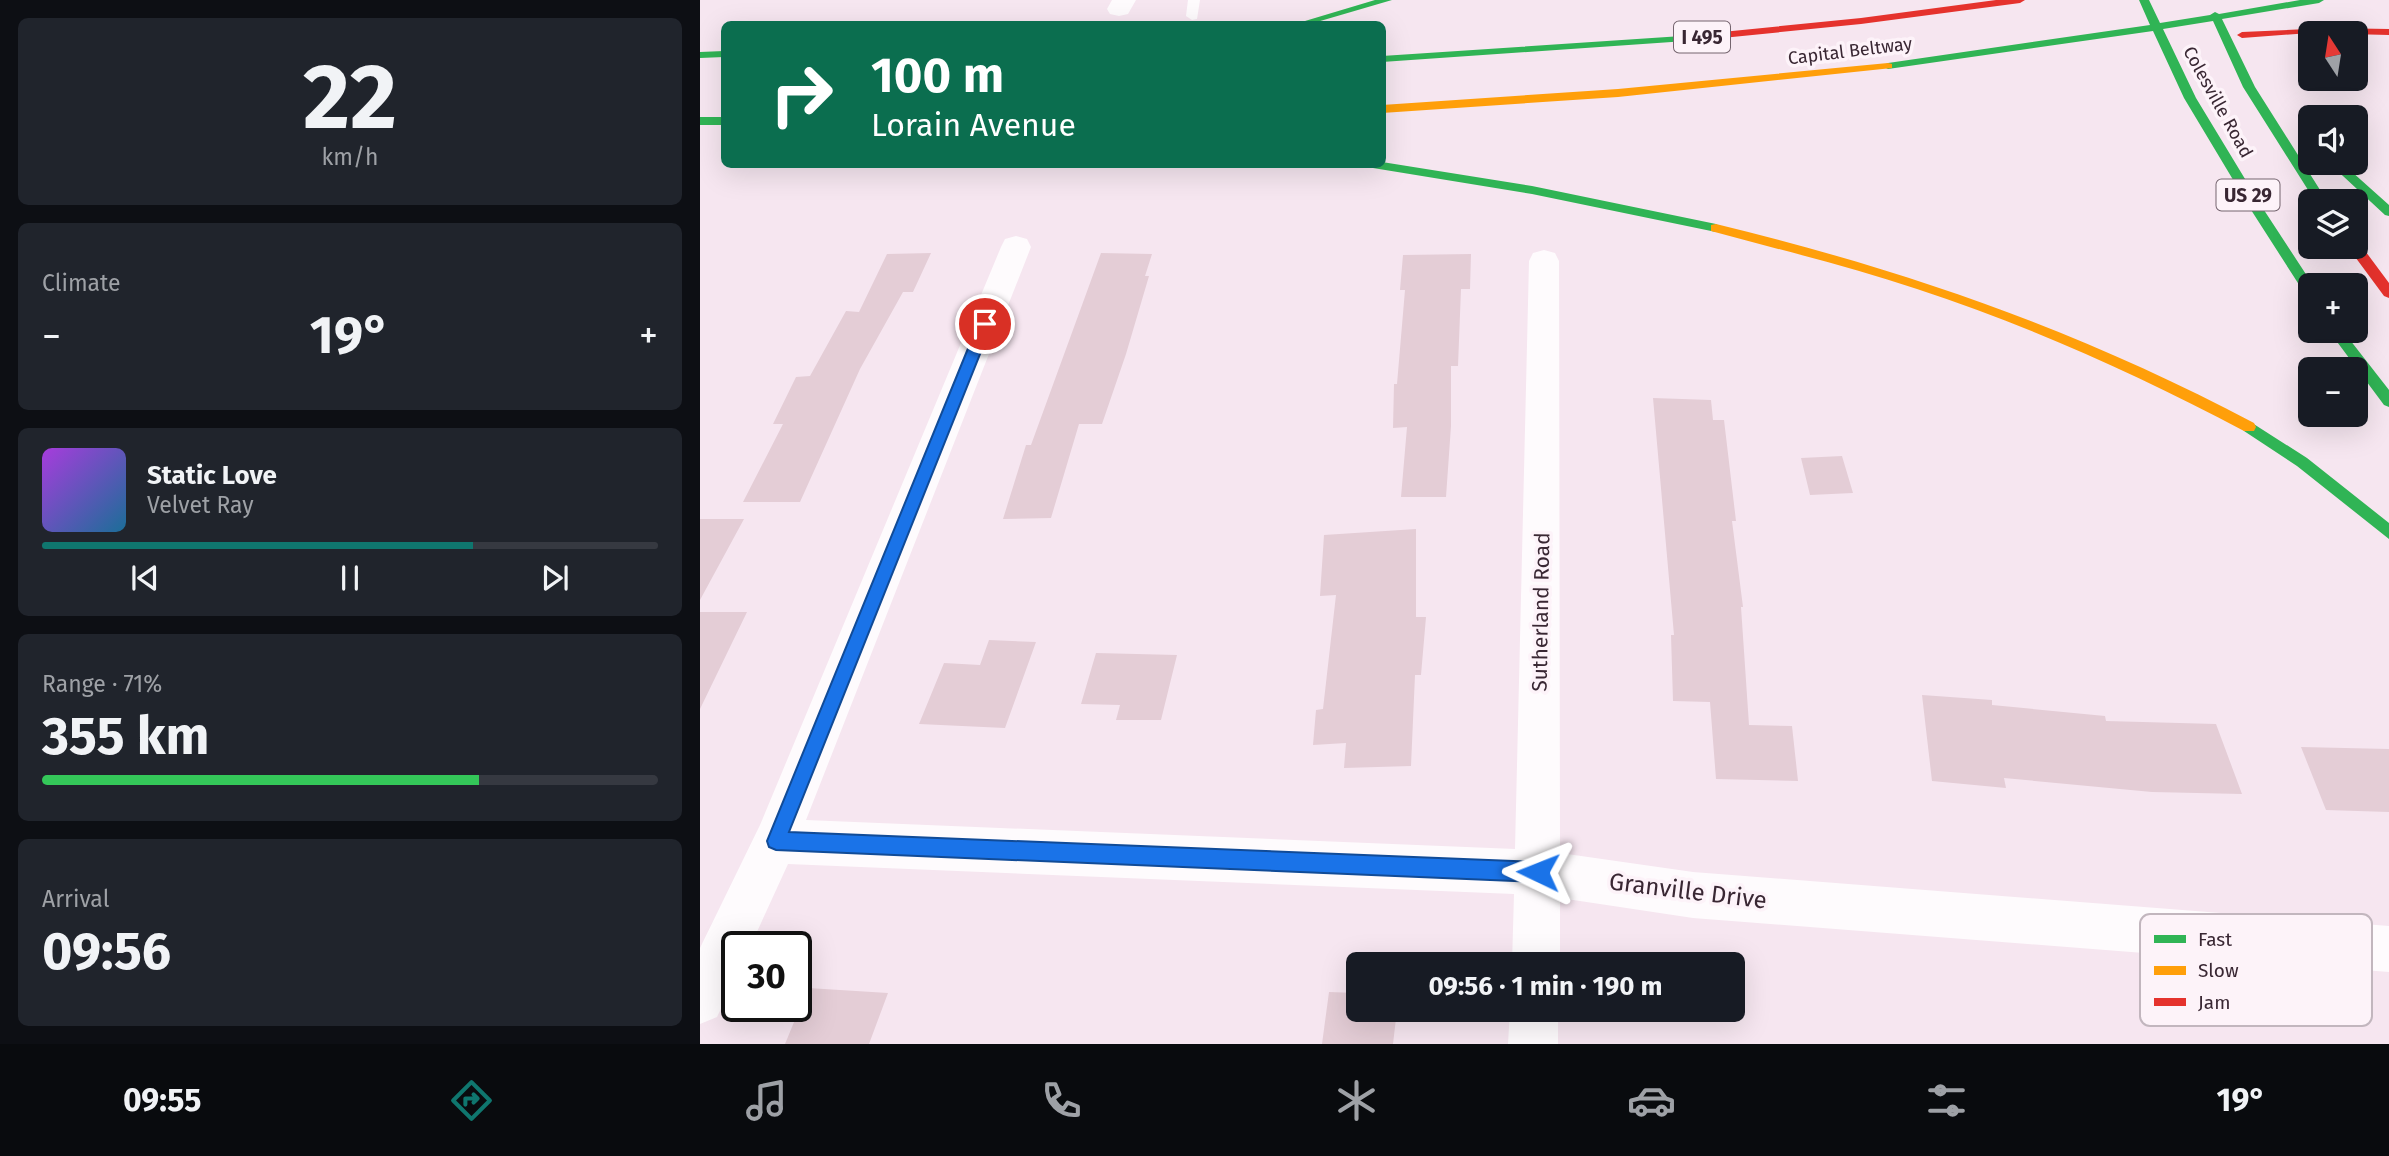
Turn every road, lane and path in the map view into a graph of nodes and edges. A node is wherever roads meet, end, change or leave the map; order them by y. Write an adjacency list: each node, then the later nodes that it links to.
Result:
1 (1194, 0): 7 (lane)
2 (1387, 0): 8 (highway)
3 (2020, 0): 14 (highway, Capital Beltway / I 495)
4 (2144, 0): 30 (highway, Colesville Road / US 29)
5 (2208, 0): 18 (highway, Colesville Road / US 29)
6 (2319, 0): 15 (highway, Capital Beltway / I 495)
7 (1192, 16)
8 (1311, 21)
9 (2389, 32): 10 (highway)
10 (2209, 38)
11 (2183, 40): 15 (highway)
12 (721, 54): 13 (highway)
13 (700, 55)
14 (1386, 59)
15 (1891, 66): 19 (highway, Capital Beltway / I 495)
16 (700, 70): 17 (highway)
17 (721, 70)
18 (2249, 87): 22 (highway); 25 (highway, Colesville Road / US 29)
19 (1386, 109)
20 (700, 121): 21 (highway)
21 (721, 121)
22 (2290, 123)
23 (1386, 166): 34 (highway)
24 (2347, 175): 26 (highway)
25 (2313, 189)
26 (2389, 212)
27 (1016, 247): 35 (street)
28 (2364, 259): 31 (highway)
29 (1544, 261): 36 (street, Sutherland Road)
30 (2298, 273)
31 (2389, 293)
32 (2345, 343): 33 (highway)
33 (2389, 401)
34 (2389, 532)
35 (776, 841): 36 (street, Granville Drive); 39 (street)
36 (1538, 872): 37 (street, Granville Drive); 38 (street, Sutherland Road)
37 (2140, 930)
38 (1535, 952)
39 (700, 1000)
40 (1534, 1022): 41 (street)
41 (1533, 1044)

